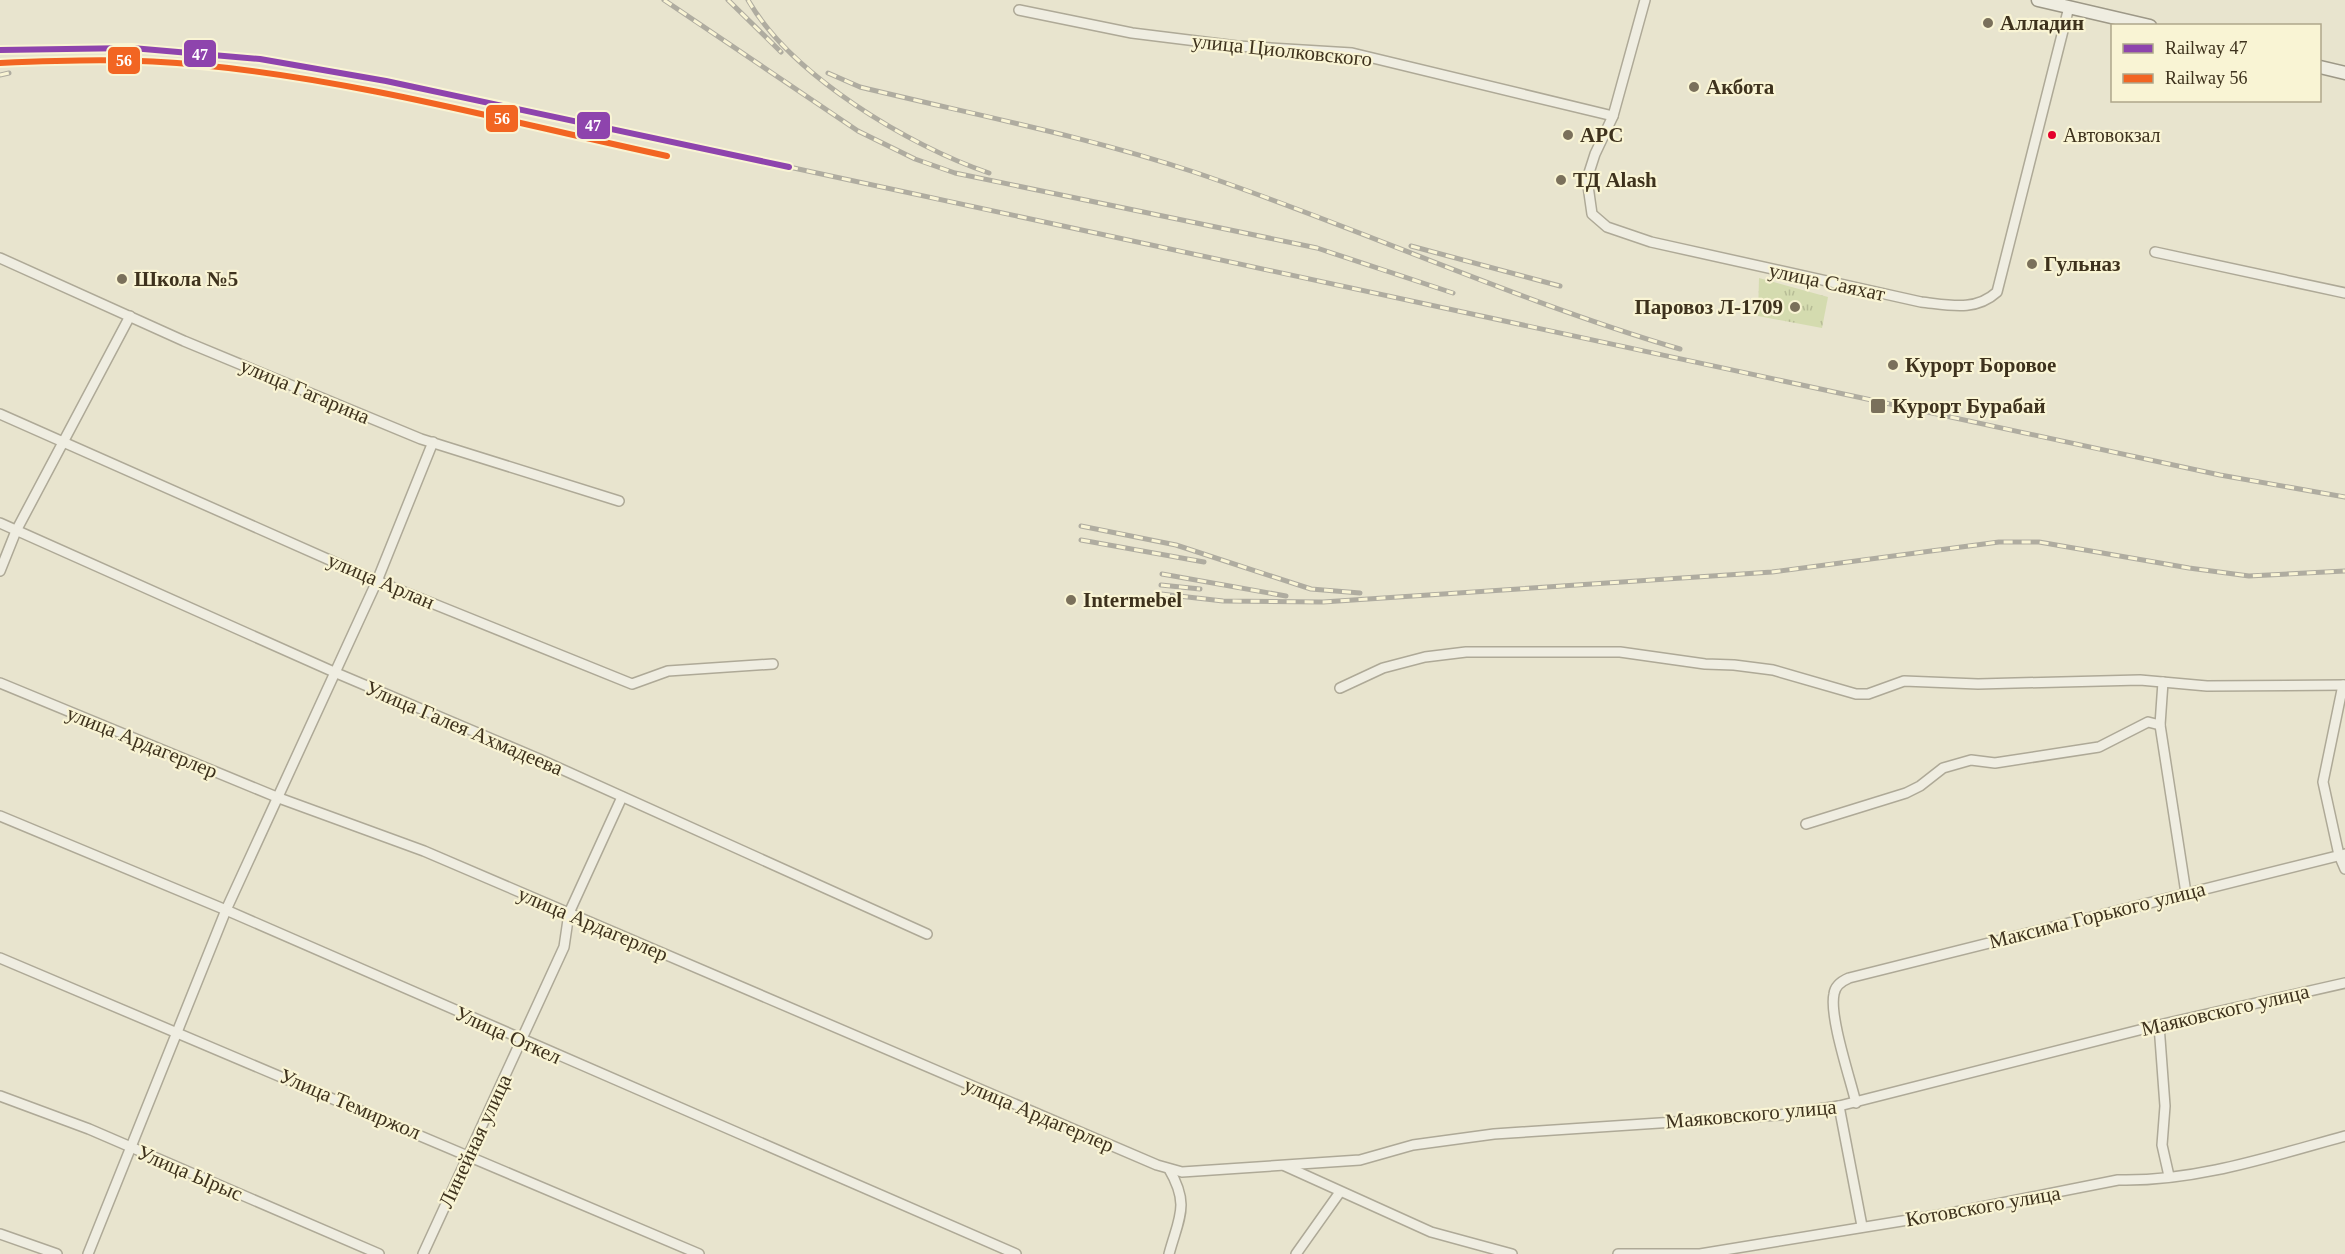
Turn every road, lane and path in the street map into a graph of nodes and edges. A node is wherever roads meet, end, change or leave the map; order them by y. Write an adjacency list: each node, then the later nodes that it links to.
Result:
1 (1645, 0): 8 (street, улица Саяхат)
2 (2038, 0): 3 (main road)
3 (2070, 7): 5 (main road); 8 (street, улица Саяхат)
4 (1019, 10): 8 (street, улица Циолковского)
5 (2142, 24)
6 (2321, 67): 7 (main road)
7 (2345, 73)
8 (1613, 116)
9 (2154, 252): 11 (street)
10 (0, 258): 12 (street, улица Гагарина)
11 (2345, 293)
12 (130, 316): 14 (street); 15 (street, улица Гагарина)
13 (0, 414): 14 (street, улица Арлан)
14 (63, 441): 18 (street); 20 (street, улица Арлан)
15 (433, 442): 16 (street, улица Гагарина); 20 (street)
16 (618, 501)
17 (0, 524): 18 (street, Улица Галея Ахмадеева)
18 (16, 531): 19 (street); 22 (street, Улица Галея Ахмадеева)
19 (0, 572)
20 (377, 581): 21 (street, улица Арлан); 22 (street)
21 (773, 664)
22 (334, 672): 28 (street, Улица Галея Ахмадеева); 29 (street)
23 (2163, 682): 25 (street); 26 (street); 27 (street)
24 (0, 683): 29 (street, улица Ардагерлер)
25 (2344, 685): 32 (street)
26 (1340, 688)
27 (2160, 725): 31 (street); 34 (street)
28 (622, 797): 36 (street, Линейная улица); 37 (street, Улица Галея Ахмадеева)
29 (279, 798): 35 (street); 36 (street, улица Ардагерлер)
30 (0, 816): 35 (street, Улица Откел)
31 (1806, 824)
32 (2342, 854): 33 (street); 34 (street, Максима Горького улица)
33 (2345, 868)
34 (2186, 893): 44 (street, Максима Горького улица)
35 (226, 910): 41 (street); 42 (street, Улица Откел)
36 (569, 914): 42 (street, Линейная улица); 50 (street, улица Ардагерлер)
37 (927, 934)
38 (0, 958): 41 (street, Улица Темиржол)
39 (2345, 983): 40 (street, Маяковского улица)
40 (2159, 1025): 44 (street, Маяковского улица); 52 (street)
41 (178, 1032): 47 (street); 48 (street, Улица Темиржол)
42 (521, 1041): 48 (street, Линейная улица); 61 (street, Улица Откел)
43 (0, 1096): 47 (street, Улица Ырыс)
44 (1856, 1102): 45 (street, Маяковского улица)
45 (1839, 1106): 49 (street, Маяковского улица); 54 (street)
46 (2345, 1136): 52 (street, Котовского улица)
47 (131, 1147): 57 (street); 58 (street, Улица Ырыс)
48 (468, 1154): 59 (street, Линейная улица); 60 (street, Улица Темиржол)
49 (1283, 1165): 51 (street, Маяковского улица); 53 (street)
50 (1169, 1169): 51 (street, улица Ардагерлер); 62 (street)
51 (1182, 1172)
52 (2169, 1176): 54 (street, Котовского улица)
53 (1341, 1192): 63 (street); 64 (street)
54 (1862, 1226): 65 (street, Котовского улица)
55 (0, 1234): 56 (street)
56 (57, 1254)
57 (88, 1254)
58 (379, 1254)
59 (423, 1254)
60 (699, 1254)
61 (1016, 1254)
62 (1169, 1254)
63 (1296, 1254)
64 (1512, 1254)
65 (1618, 1254)

